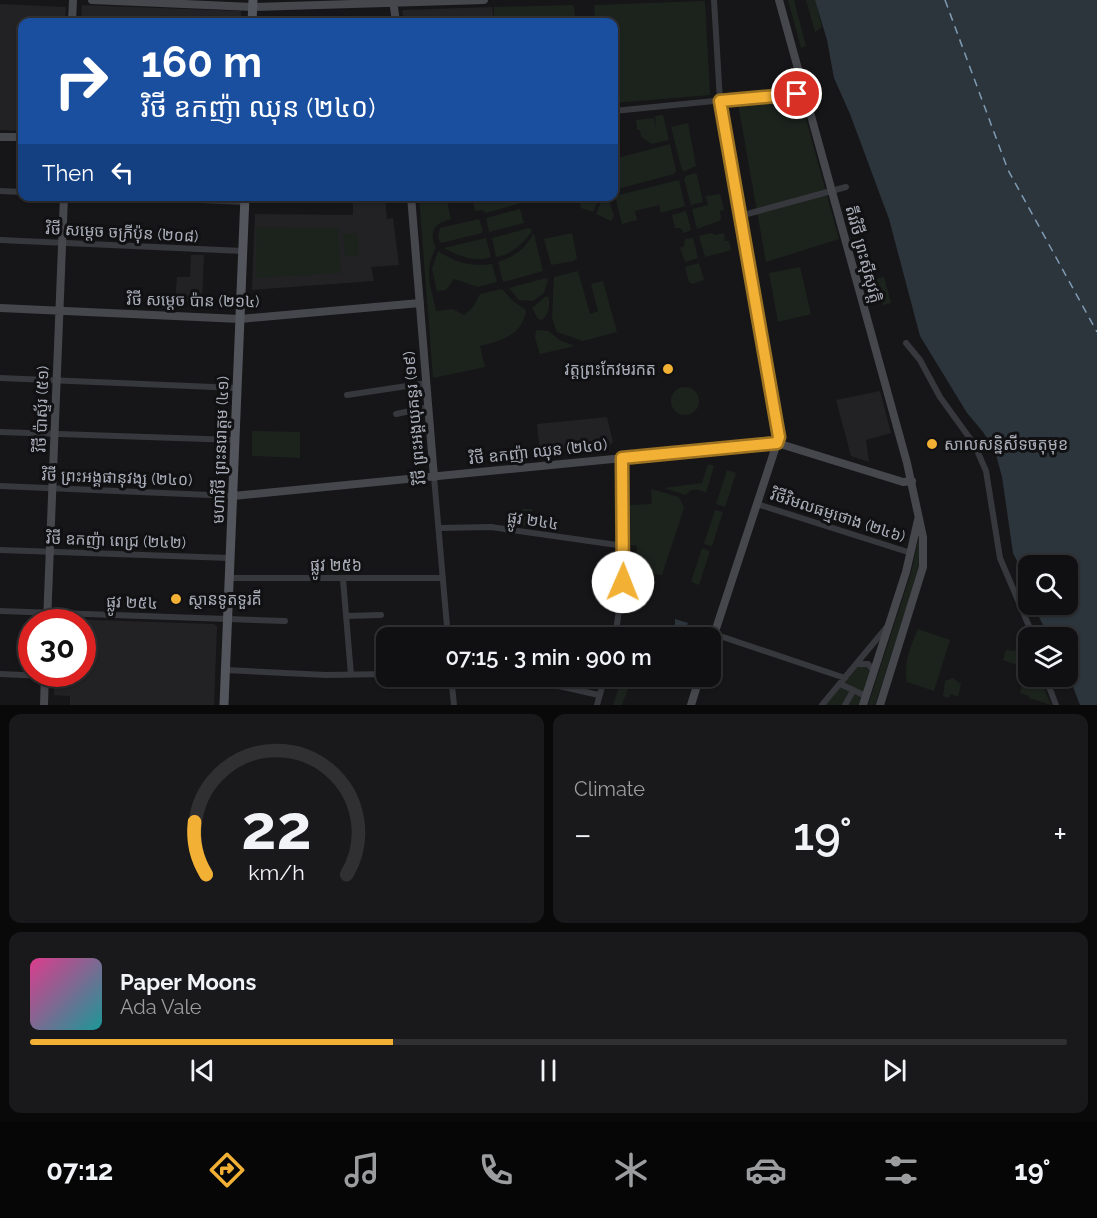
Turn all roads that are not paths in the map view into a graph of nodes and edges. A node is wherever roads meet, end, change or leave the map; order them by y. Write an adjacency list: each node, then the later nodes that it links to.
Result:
1 (73, 0): 8 (street)
2 (92, 0): 7 (street)
3 (484, 0): 6 (street)
4 (714, 0): 12 (street)
5 (779, 0): 11 (street, តីរវិថី ព្រះស៊ីសុវត្តិ)
6 (394, 1): 7 (street); 10 (street)
7 (253, 3): 9 (main road)
8 (72, 18)
9 (252, 18)
10 (396, 18)
11 (804, 92): 12 (street); 18 (street, តីរវិថី ព្រះស៊ីសុវត្តិ)
12 (720, 101): 13 (street); 23 (street)
13 (618, 111)
14 (0, 136): 15 (street)
15 (18, 137)
16 (846, 187): 18 (street)
17 (0, 191): 19 (street)
18 (831, 191): 23 (street); 45 (street, តីរវិថី ព្រះស៊ីសុវត្តិ)
19 (18, 192)
20 (64, 201): 25 (street, វិថី ប៉ាស្ទ័រ (៥១))
21 (245, 201): 26 (main road, មហាវិថី ព្រះនរោត្តម (៤១))
22 (411, 201): 27 (street, វិថី ព្រះអង្គយុគន្ធរ (១៩))
23 (740, 216): 42 (street)
24 (0, 240): 25 (street, វិថី សម្តេច ចក្រីប៉ុន (២០៨))
25 (62, 243): 26 (street, វិថី សម្តេច ចក្រីប៉ុន (២០៨)); 29 (street, វិថី ប៉ាស្ទ័រ (៥១))
26 (243, 251): 30 (main road, មហាវិថី ព្រះនរោត្តម (៤១))
27 (420, 303): 30 (street, វិថី សម្តេច ប៉ាន (២១៤)); 34 (street, វិថី ព្រះអង្គយុគន្ធរ (១៩))
28 (0, 308): 29 (street, វិថី សម្តេច ប៉ាន (២១៤))
29 (59, 311): 30 (street, វិថី សម្តេច ប៉ាន (២១៤)); 33 (street, វិថី ប៉ាស្ទ័រ (៥១))
30 (240, 318): 35 (main road, មហាវិថី ព្រះនរោត្តម (៤១))
31 (906, 343): 72 (street)
32 (0, 378): 33 (street)
33 (57, 381): 35 (street); 40 (street, វិថី ប៉ាស្ទ័រ (៥១))
34 (427, 383): 36 (street); 37 (street, វិថី ព្រះអង្គយុគន្ធរ (១៩))
35 (237, 388): 41 (main road, មហាវិថី ព្រះនរោត្តម (៤១))
36 (347, 395)
37 (429, 407): 38 (street); 44 (street, វិថី ព្រះអង្គយុគន្ធរ (១៩))
38 (396, 414)
39 (0, 432): 40 (street)
40 (55, 434): 41 (street); 47 (street, វិថី ប៉ាស្ទ័រ (៥១))
41 (235, 440): 48 (main road, មហាវិថី ព្រះនរោត្តម (៤១))
42 (777, 443): 43 (street, វិថី ឧកញ៉ា ឈុន (២៤០)); 45 (street, វិថី ឧកញ៉ា ឈុន (២៤០)); 49 (street)
43 (622, 458): 44 (street, វិថី ឧកញ៉ា ឈុន (២៤០)); 52 (street)
44 (434, 477): 48 (street, វិថី ឧកញ៉ា ឈុន (២៤០)); 50 (street, វិថី ព្រះអង្គយុគន្ធរ (១៩))
45 (912, 481): 51 (street, តីរវិថី ព្រះស៊ីសុវត្តិ)
46 (0, 486): 47 (street, វិថី ព្រះអង្គផានុវង្ស (២៤០))
47 (52, 488): 48 (street, វិថី ព្រះអង្គផានុវង្ស (២៤០)); 54 (street, វិថី ប៉ាស្ទ័រ (៥១))
48 (233, 496): 56 (main road, មហាវិថី ព្រះនរោត្តម (៤១))
49 (757, 504): 55 (street, វិថីវិមលធម្មថោង (២៤៦)); 71 (street)
50 (439, 528): 52 (street, ផ្លូវ ២៤៤); 58 (street, វិថី ព្រះអង្គយុគន្ធរ (១៩))
51 (918, 536): 55 (street, តីរវិថី ព្រះស៊ីសុវត្តិ); 98 (street, តីរវិថី ព្រះស៊ីសុវត្តិ)
52 (624, 546): 70 (street)
53 (0, 549): 54 (street, វិថី ឧកញ៉ា ពេជ្រ (២៤២))
54 (50, 551): 56 (street, វិថី ឧកញ៉ា ពេជ្រ (២៤២)); 60 (street, វិថី ប៉ាស្ទ័រ (៥១))
55 (911, 553): 68 (street, តីរវិថី ព្រះស៊ីសុវត្តិ)
56 (230, 558): 57 (main road, មហាវិថី ព្រះនរោត្តម (៤១))
57 (230, 578): 59 (street, ផ្លូវ ២៥៦); 66 (main road, មហាវិថី ព្រះនរោត្តម (៤១))
58 (443, 578): 59 (street, ផ្លូវ ២៥៦); 69 (street, វិថី ព្រះអង្គយុគន្ធរ (១៩))
59 (344, 579): 65 (street)
60 (48, 609)
61 (0, 610): 62 (street, ផ្លូវ ២៥៤)
62 (18, 611)
63 (96, 614): 66 (street, ផ្លូវ ២៥៤)
64 (381, 615): 65 (street)
65 (346, 616): 80 (street)
66 (228, 619): 67 (street, ផ្លូវ ២៥៤); 75 (main road, មហាវិថី ព្រះនរោត្តម (៤១))
67 (285, 621)
68 (889, 626): 74 (street, តីរវិថី ព្រះស៊ីសុវត្តិ); 76 (street, តីរវិថី ព្រះស៊ីសុវត្តិ)
69 (447, 627)
70 (617, 627)
71 (716, 627)
72 (1029, 627)
73 (721, 636): 81 (street)
74 (857, 664): 76 (street); 81 (street, តីរវិថី ព្រះស៊ីសុវត្តិ)
75 (226, 670): 80 (street); 92 (main road, មហាវិថី ព្រះនរោត្តម (៤១))
76 (874, 671): 90 (street, តីរវិថី ព្រះស៊ីសុវត្តិ)
77 (0, 674): 78 (street)
78 (18, 674)
79 (376, 674): 80 (street)
80 (351, 675)
81 (842, 681): 88 (street); 96 (street, តីរវិថី ព្រះស៊ីសុវត្តិ)
82 (45, 687): 91 (street)
83 (452, 687): 93 (street)
84 (564, 687): 89 (street)
85 (602, 687): 89 (street)
86 (697, 687): 95 (street)
87 (1049, 687): 99 (street)
88 (853, 692): 90 (street); 97 (street)
89 (600, 695): 94 (street)
90 (865, 700)
91 (44, 705)
92 (224, 705)
93 (454, 705)
94 (597, 705)
95 (691, 705)
96 (822, 705)
97 (845, 705)
98 (880, 705)
99 (1056, 705)

